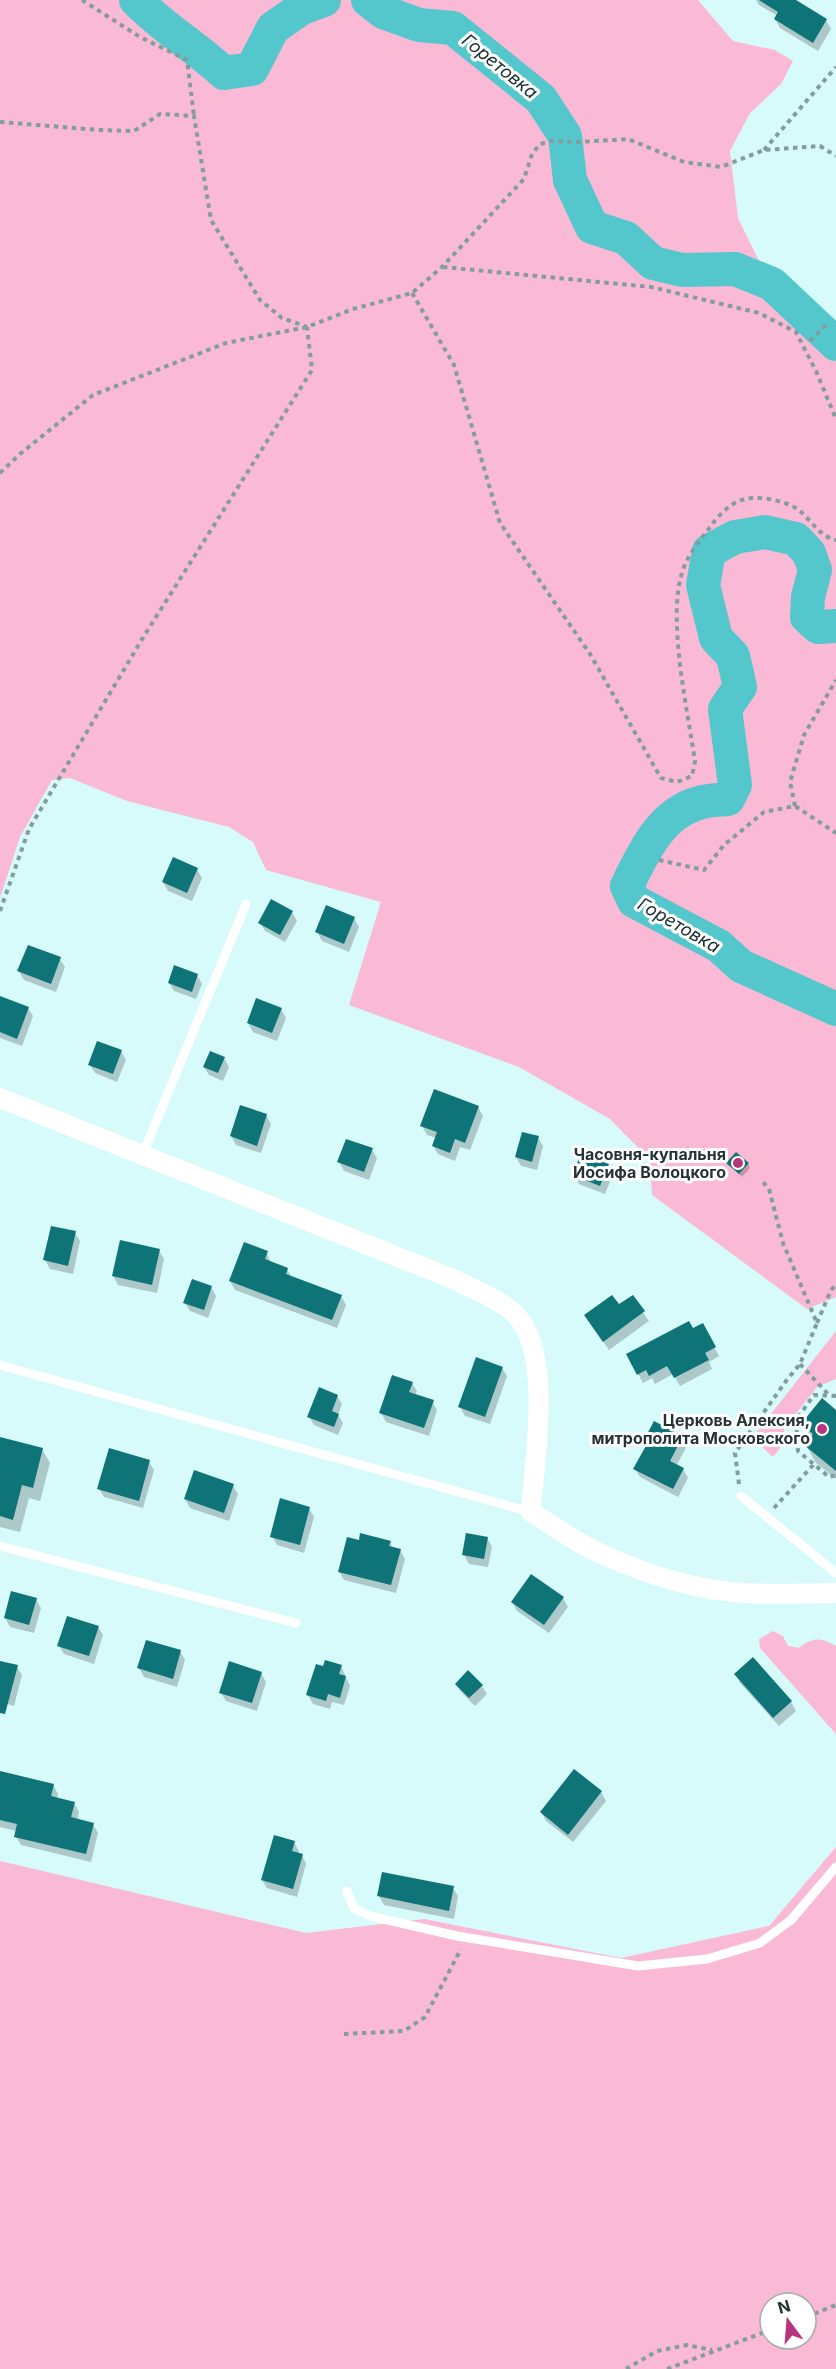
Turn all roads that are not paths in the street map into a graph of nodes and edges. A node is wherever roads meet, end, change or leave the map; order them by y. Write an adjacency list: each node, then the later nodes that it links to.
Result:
1 (246, 904): 3 (lane)
2 (0, 1098): 3 (street)
3 (142, 1156): 6 (street)
4 (0, 1365): 6 (lane)
5 (741, 1496): 8 (lane)
6 (531, 1512): 9 (street)
7 (0, 1546): 10 (lane)
8 (836, 1573)
9 (836, 1593)
10 (296, 1623)
11 (836, 1867): 12 (lane)
12 (347, 1891)

